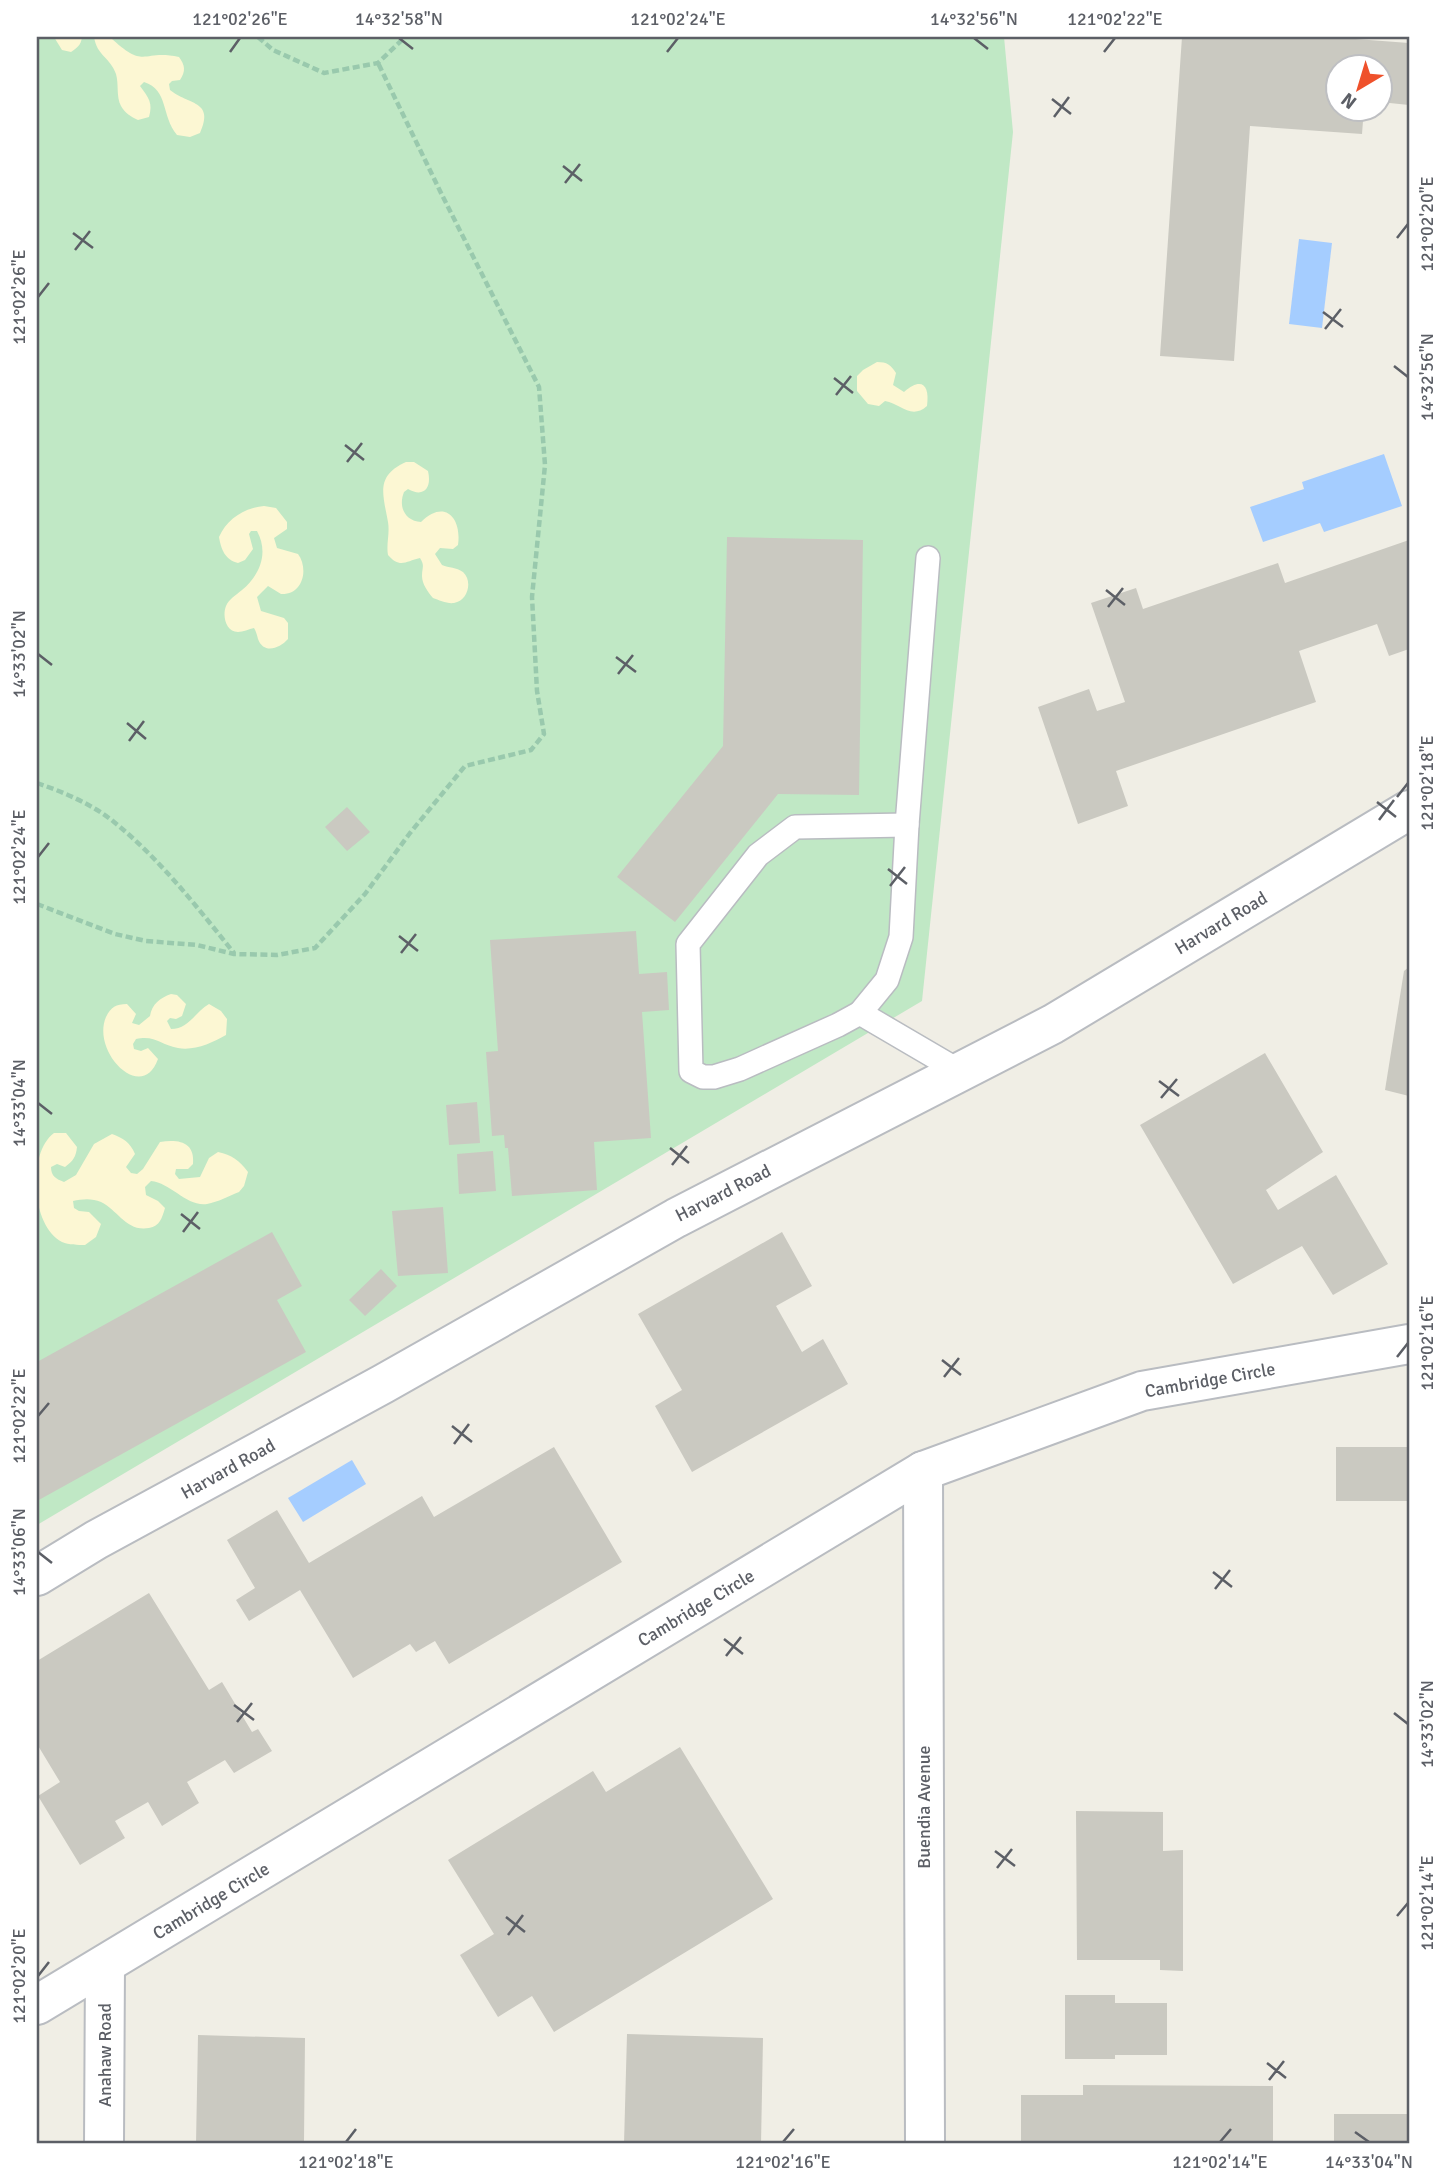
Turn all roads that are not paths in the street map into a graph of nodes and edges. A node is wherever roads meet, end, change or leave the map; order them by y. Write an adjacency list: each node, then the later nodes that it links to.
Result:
1 (928, 558): 3 (lane)
2 (1409, 810): 5 (street, Harvard Road)
3 (907, 825): 4 (lane); 4 (lane)
4 (860, 1013): 5 (lane)
5 (959, 1071): 8 (street, Harvard Road)
6 (1409, 1344): 7 (street, Cambridge Circle)
7 (923, 1471): 9 (street, Cambridge Circle); 12 (street, Buendia Avenue)
8 (37, 1576)
9 (105, 1965): 10 (street, Cambridge Circle); 11 (street, Anahaw Road)
10 (37, 2005)
11 (104, 2144)
12 (925, 2144)

